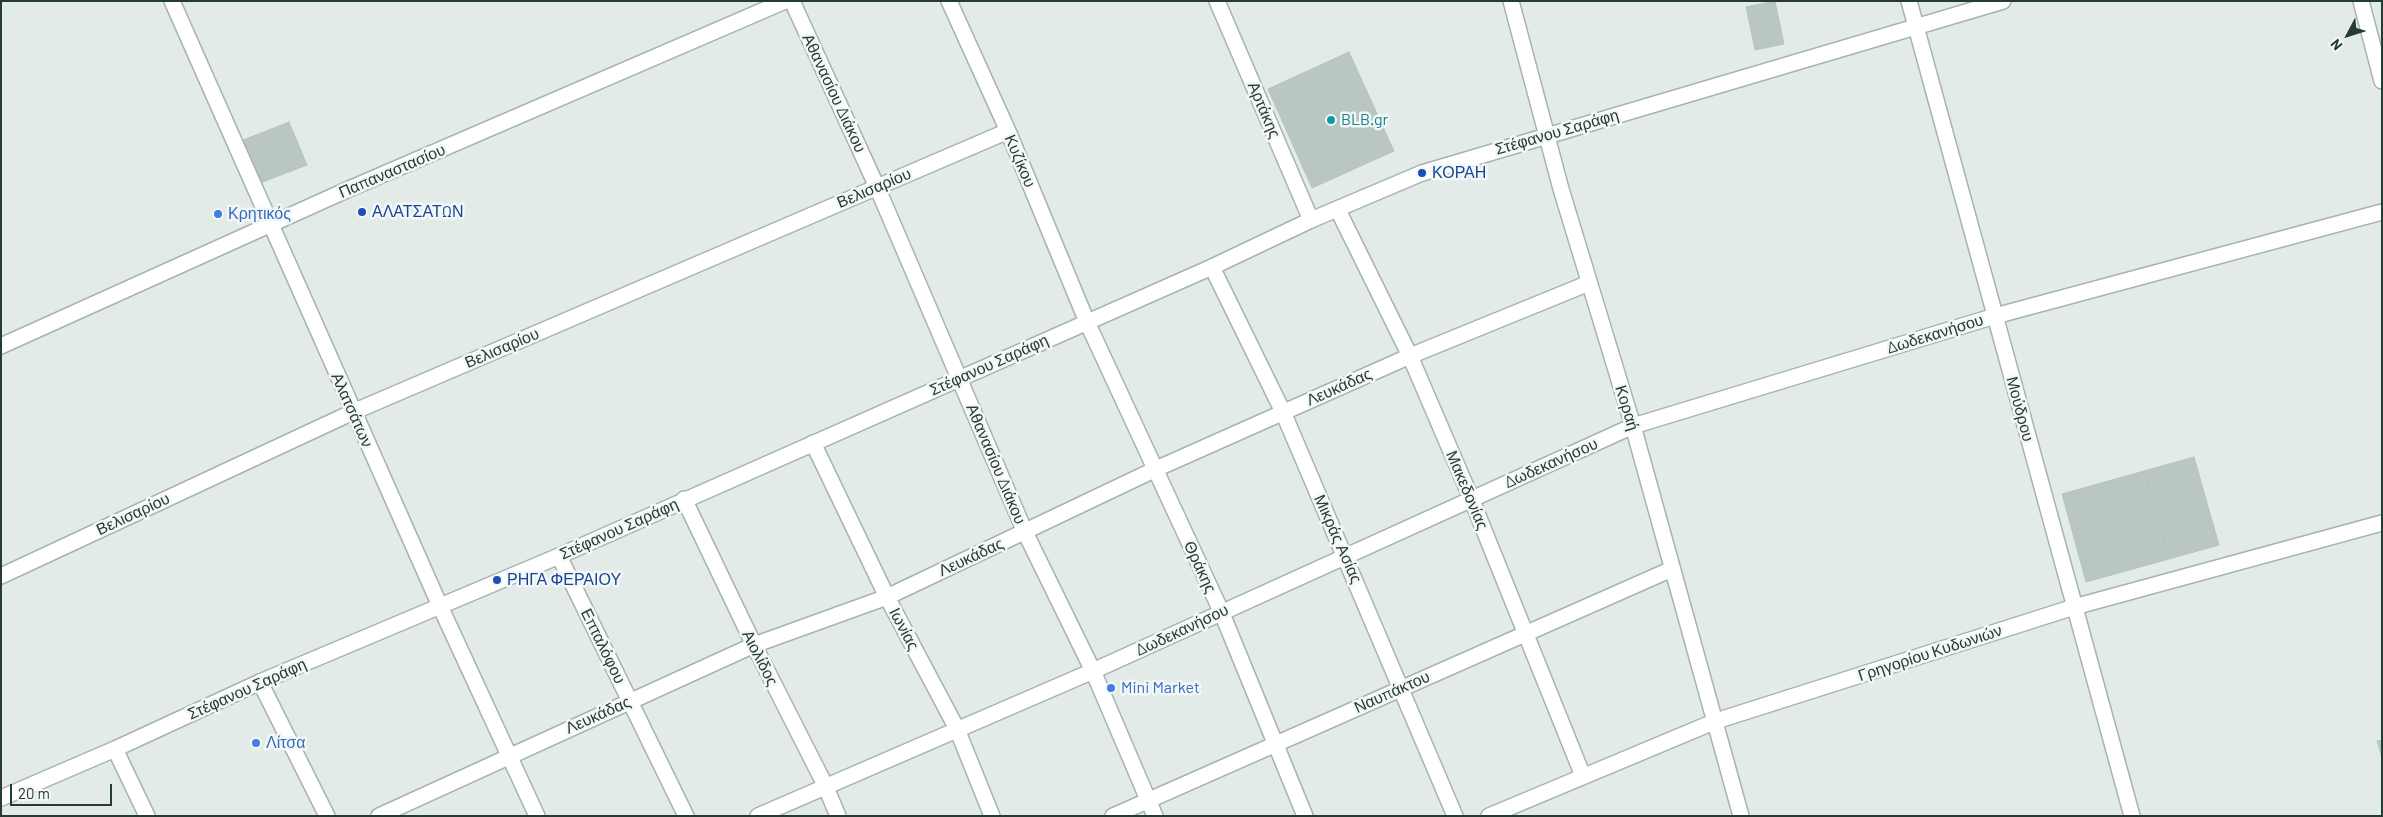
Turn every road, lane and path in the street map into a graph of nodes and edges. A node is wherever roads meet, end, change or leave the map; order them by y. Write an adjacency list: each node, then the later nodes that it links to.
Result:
1 (172, 1): 18 (street, Αλατσάτων)
2 (785, 1): 18 (street, Παπαναστασίου)
3 (792, 1): 14 (street, Αθανασίου Διάκου)
4 (948, 1): 12 (street, Κυζίκου)
5 (1217, 1): 17 (street, Αρτάκης)
6 (1511, 1): 13 (street, Κοραή)
7 (1909, 1): 10 (street, Μούδρου)
8 (2003, 1): 10 (street, Στέφανου Σαράφη)
9 (2360, 1): 11 (street)
10 (1915, 26): 13 (street, Στέφανου Σαράφη); 21 (street, Μούδρου)
11 (2382, 81)
12 (1008, 131): 14 (street, Βελισαρίου); 22 (street, Κυζίκου)
13 (1546, 135): 15 (street, Στέφανου Σαράφη); 20 (street, Κοραή)
14 (877, 187): 25 (street, Αθανασίου Διάκου); 26 (street, Βελισαρίου)
15 (1338, 210): 17 (street, Στέφανου Σαράφη); 24 (street, Μακεδονίας)
16 (2382, 212): 21 (street, Δωδεκανήσου)
17 (1311, 220): 19 (street, Στέφανου Σαράφη)
18 (270, 224): 23 (street, Παπαναστασίου); 26 (street, Αλατσάτων)
19 (1212, 267): 22 (street, Στέφανου Σαράφη); 27 (street, Μικράς Ασίας)
20 (1589, 283): 24 (street, Λευκάδας); 28 (street, Κοραή)
21 (1995, 316): 28 (street, Δωδεκανήσου); 41 (street, Μούδρου)
22 (1087, 322): 25 (street, Στέφανου Σαράφη); 30 (street, Θράκης)
23 (1, 346)
24 (1410, 356): 27 (street, Λευκάδας); 31 (street, Μακεδονίας)
25 (959, 378): 29 (street, Στέφανου Σαράφη); 34 (street, Αθανασίου Διάκου)
26 (353, 412): 38 (street, Βελισαρίου); 40 (street, Αλατσάτων)
27 (1282, 412): 30 (street, Λευκάδας); 36 (street, Μικράς Ασίας)
28 (1633, 426): 31 (street, Δωδεκανήσου); 37 (street, Κοραή)
29 (813, 443): 32 (street, Στέφανου Σαράφη); 39 (street, Ιωνίας)
30 (1156, 469): 34 (street, Λευκάδας); 42 (street, Θράκης)
31 (1471, 498): 36 (street, Δωδεκανήσου); 43 (street, Μακεδονίας)
32 (684, 499): 35 (street, Στέφανου Σαράφη); 44 (street, Αιολίδος)
33 (2382, 523): 41 (street, Γρηγορίου Κυδωνιών)
34 (1025, 532): 39 (street, Λευκάδας); 45 (street, Αθανασίου Διάκου)
35 (560, 556): 40 (street, Στέφανου Σαράφη); 48 (street, Επταλόφου)
36 (1345, 556): 42 (street, Δωδεκανήσου); 47 (street, Μικράς Ασίας)
37 (1672, 569): 43 (street, Ναυπάκτου); 49 (street, Κοραή)
38 (1, 576)
39 (887, 597): 44 (street, Λευκάδας); 50 (street, Ιωνίας)
40 (440, 606): 46 (street, Στέφανου Σαράφη); 53 (street, Αλατσάτων)
41 (2074, 606): 49 (street, Γρηγορίου Κυδωνιών); 72 (street, Μούδρου)
42 (1221, 612): 45 (street, Δωδεκανήσου); 51 (street, Θράκης)
43 (1526, 632): 47 (street, Ναυπάκτου); 54 (street, Μακεδονίας)
44 (754, 645): 48 (street, Λευκάδας); 55 (street, Αιολίδος)
45 (1093, 671): 50 (street, Δωδεκανήσου); 57 (street, Αθανασίου Διάκου)
46 (260, 682): 52 (street, Στέφανου Σαράφη); 59 (street)
47 (1402, 688): 51 (street, Ναυπάκτου); 69 (street, Μικράς Ασίας)
48 (629, 701): 53 (street, Λευκάδας); 62 (street, Επταλόφου)
49 (1716, 721): 54 (street, Γρηγορίου Κυδωνιών); 71 (street, Κοραή)
50 (957, 729): 55 (street, Δωδεκανήσου); 65 (street, Ιωνίας)
51 (1275, 745): 57 (street, Ναυπάκτου); 68 (street, Θράκης)
52 (115, 749): 56 (street, Στέφανου Σαράφη); 58 (street)
53 (509, 755): 60 (street, Λευκάδας); 61 (street, Αλατσάτων)
54 (1583, 776): 70 (street, Γρηγορίου Κυδωνιών)
55 (825, 785): 63 (street, Δωδεκανήσου); 64 (street, Αιολίδος)
56 (1, 798)
57 (1148, 801): 66 (street, Ναυπάκτου); 67 (street, Αθανασίου Διάκου)
58 (147, 816)
59 (327, 816)
60 (379, 816)
61 (537, 816)
62 (686, 816)
63 (758, 816)
64 (838, 816)
65 (992, 816)
66 (1113, 816)
67 (1155, 816)
68 (1305, 816)
69 (1456, 816)
70 (1489, 816)
71 (1741, 816)
72 (2132, 816)

